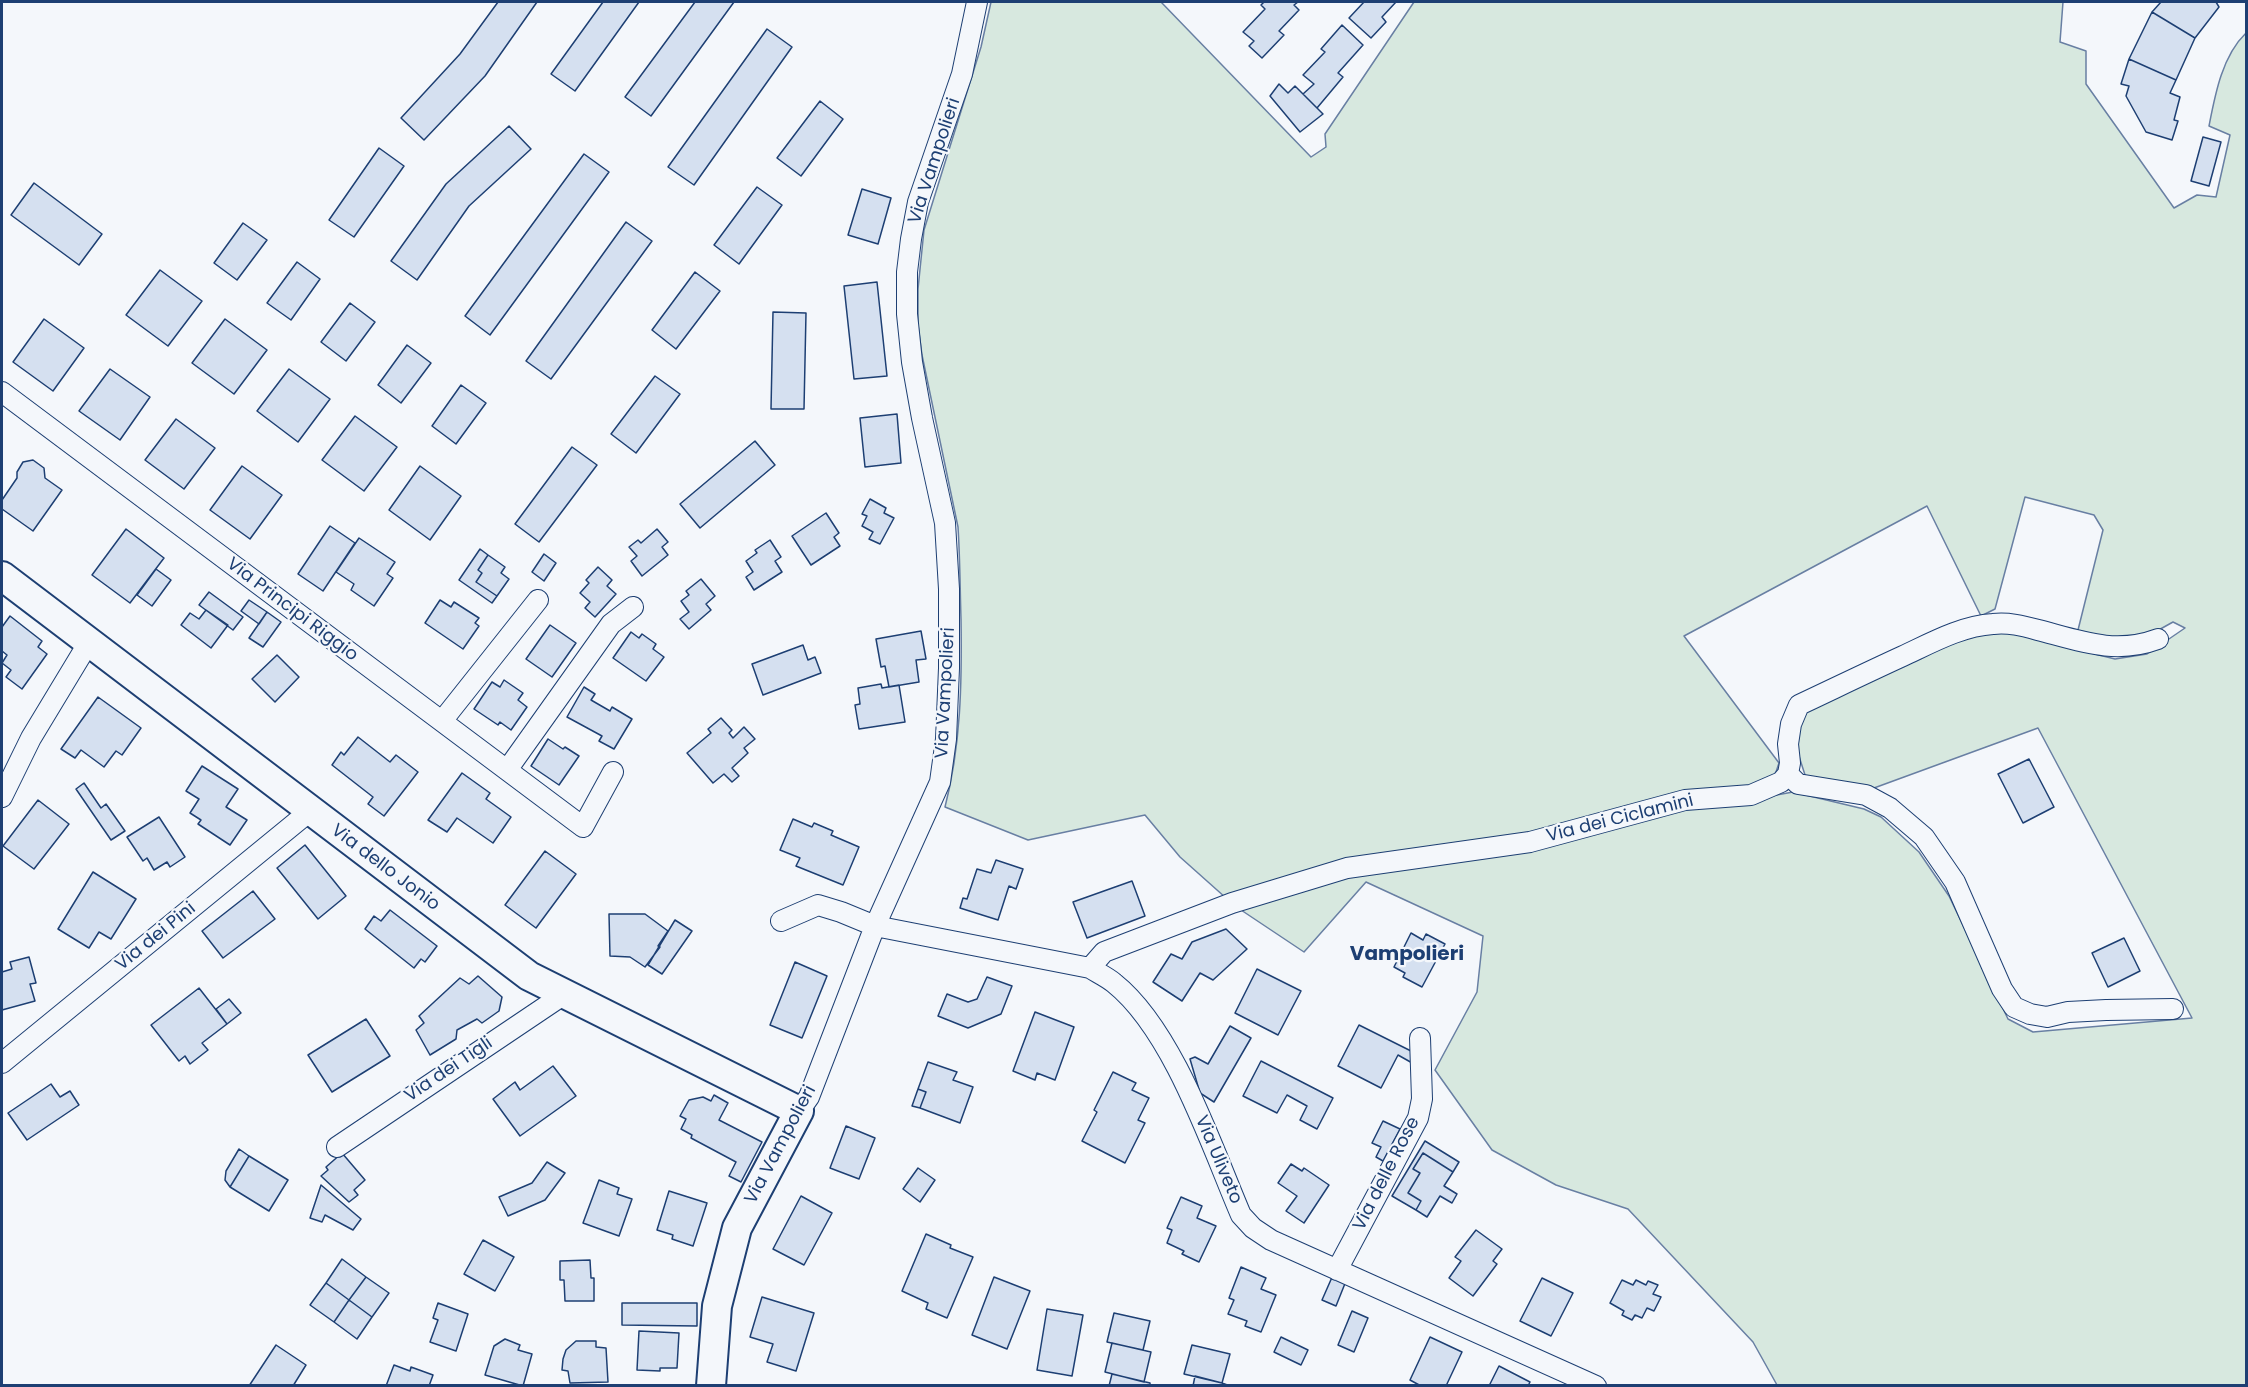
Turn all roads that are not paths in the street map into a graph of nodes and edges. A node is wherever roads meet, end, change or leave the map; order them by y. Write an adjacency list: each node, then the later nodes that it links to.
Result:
1 (977, 2): 15 (street, Via Vampolieri)
2 (2, 392): 8 (street, Via Principi Riggio)
3 (2, 576): 7 (street, Via dello Jonio)
4 (538, 600): 8 (street)
5 (633, 607): 9 (street)
6 (2158, 639): 11 (street)
7 (89, 642): 12 (street); 13 (street, Via dello Jonio)
8 (442, 721): 9 (street, Via Principi Riggio)
9 (507, 770): 10 (street, Via Principi Riggio)
10 (613, 772)
11 (1788, 774): 16 (street, Via dei Ciclamini); 18 (street)
12 (2, 797)
13 (310, 811): 17 (street, Via dello Jonio); 20 (street, Via dei Pini)
14 (782, 921): 15 (street, Via Uliveto)
15 (874, 926): 16 (street, Via Uliveto); 21 (street, Via Vampolieri)
16 (1090, 968): 23 (street, Via Uliveto)
17 (563, 995): 21 (street, Via dello Jonio); 22 (street, Via dei Tigli)
18 (2173, 1009)
19 (1420, 1038): 23 (street, Via delle Rose)
20 (2, 1063)
21 (799, 1112): 24 (street, Via Vampolieri)
22 (337, 1147)
23 (1337, 1270): 25 (street, Via Uliveto)
24 (711, 1386)
25 (1596, 1386)

